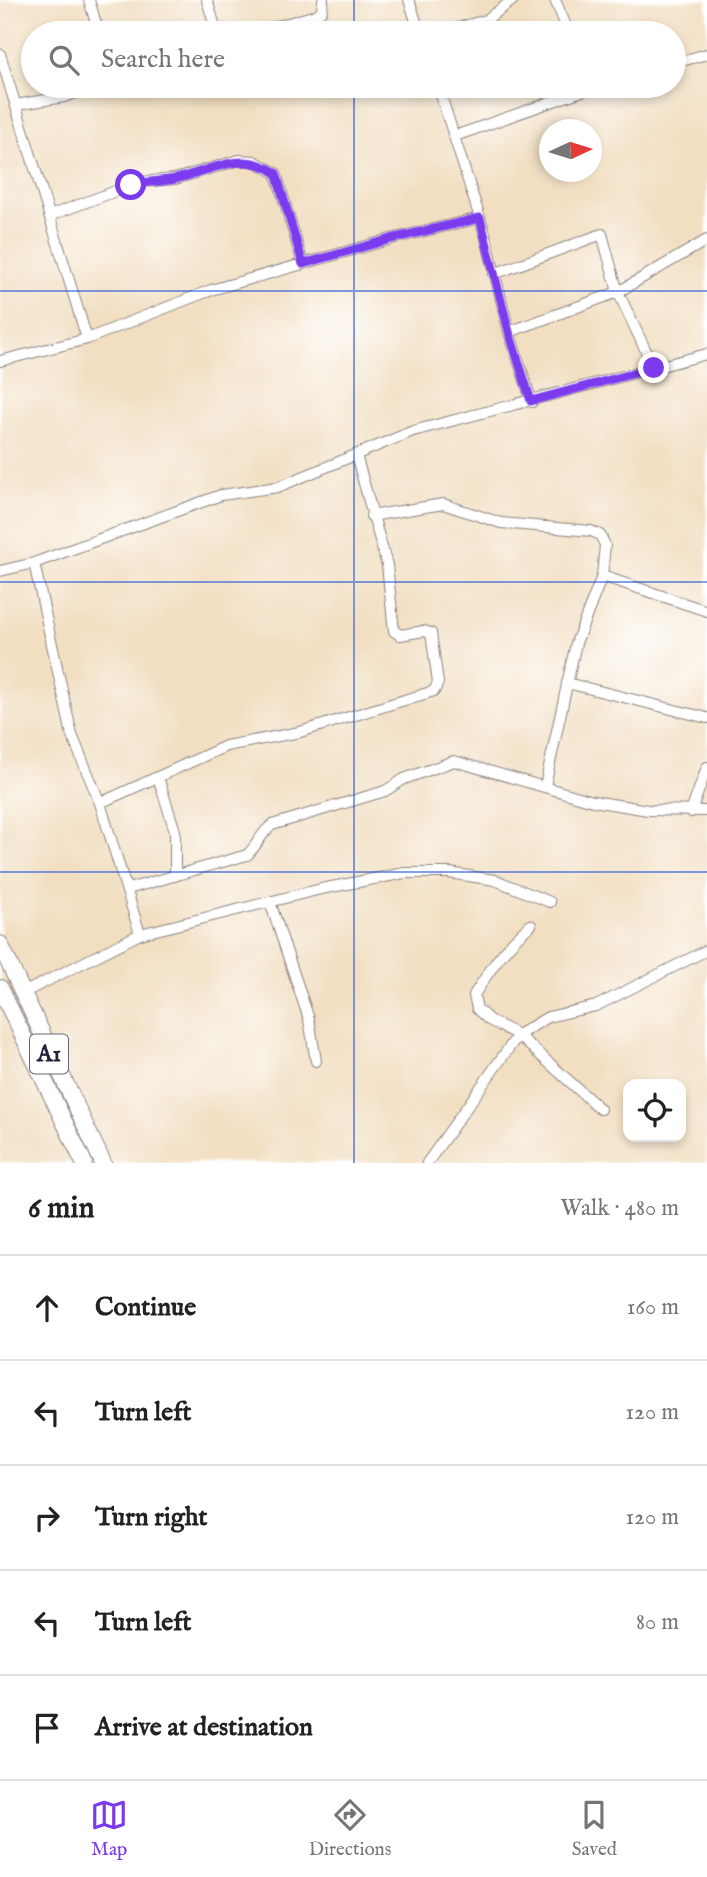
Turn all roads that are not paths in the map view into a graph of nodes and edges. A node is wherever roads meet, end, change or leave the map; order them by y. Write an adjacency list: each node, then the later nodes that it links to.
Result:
1 (89, 0): 7 (street)
2 (207, 0): 8 (street)
3 (323, 0): 9 (street)
4 (409, 0): 10 (street)
5 (513, 0): 11 (street)
6 (555, 0): 12 (street)
7 (95, 21)
8 (213, 21)
9 (295, 21)
10 (416, 21)
11 (482, 21)
12 (564, 21)
13 (0, 54): 19 (street)
14 (707, 54): 15 (street)
15 (686, 60)
16 (58, 98): 19 (street)
17 (442, 98): 20 (street)
18 (560, 98): 20 (street)
19 (15, 105): 21 (street)
20 (454, 136): 22 (street)
21 (49, 216): 24 (street); 28 (street)
22 (480, 218): 24 (street); 25 (street)
23 (707, 240): 26 (street)
24 (303, 264): 28 (street)
25 (494, 274): 26 (street); 27 (street)
26 (618, 292): 27 (street); 31 (street)
27 (509, 332): 32 (street)
28 (87, 339): 30 (street)
29 (707, 354): 31 (street)
30 (0, 361)
31 (654, 368): 32 (street)
32 (531, 401): 33 (street)
33 (356, 455): 34 (street); 35 (street)
34 (371, 516): 37 (street); 42 (street)
35 (34, 563): 36 (street); 44 (street)
36 (0, 571)
37 (602, 576): 38 (street); 39 (street)
38 (707, 611)
39 (567, 683): 40 (street); 43 (street)
40 (707, 718)
41 (707, 767): 46 (street)
42 (158, 777): 44 (street); 47 (street)
43 (545, 786): 46 (street); 47 (street)
44 (100, 803): 48 (street)
45 (707, 811): 46 (street)
46 (691, 812)
47 (175, 876): 48 (street)
48 (128, 890): 52 (street)
49 (270, 902): 50 (street); 52 (street); 58 (street)
50 (550, 902)
51 (531, 925): 57 (street)
52 (140, 934): 56 (street)
53 (0, 944): 56 (highway, A1)
54 (707, 950): 57 (street)
55 (0, 988): 60 (highway, A1)
56 (21, 994): 61 (highway, A1)
57 (518, 1035): 59 (street); 62 (street)
58 (316, 1061)
59 (600, 1109)
60 (84, 1163)
61 (103, 1163)
62 (427, 1163)

